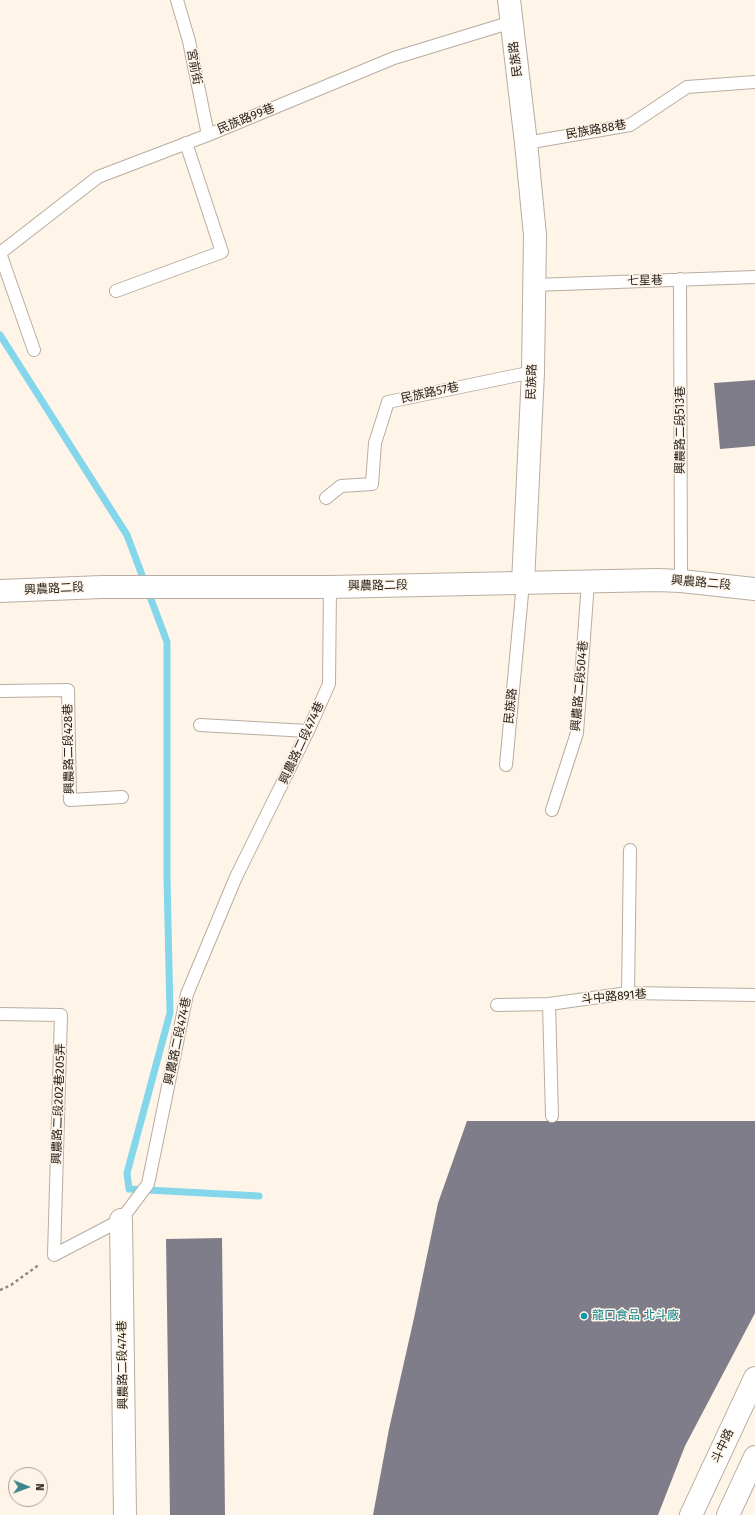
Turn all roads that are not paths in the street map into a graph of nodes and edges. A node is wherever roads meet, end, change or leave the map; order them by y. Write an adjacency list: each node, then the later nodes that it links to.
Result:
1 (177, 0): 5 (lane, 宮前街)
2 (509, 0): 3 (street, 民族路)
3 (512, 22): 5 (lane, 民族路99巷); 7 (street, 民族路)
4 (753, 82): 7 (lane, 民族路88巷)
5 (208, 135): 6 (lane, 民族路99巷)
6 (186, 143): 8 (lane, 民族路99巷); 12 (lane)
7 (526, 143): 11 (street, 民族路)
8 (0, 253): 13 (lane)
9 (755, 277): 10 (lane, 七星巷)
10 (680, 279): 11 (lane, 七星巷); 16 (lane, 興農路二段513巷)
11 (534, 285): 14 (street, 民族路)
12 (116, 291)
13 (34, 350)
14 (533, 372): 15 (lane, 民族路57巷); 18 (street, 民族路)
15 (326, 498)
16 (682, 581): 17 (street, 興農路二段); 20 (street, 興農路二段)
17 (588, 582): 18 (street, 興農路二段); 27 (lane, 興農路二段504巷)
18 (523, 583): 19 (street, 興農路二段); 25 (lane, 民族路)
19 (330, 587): 21 (street, 興農路二段); 24 (lane, 興農路二段474巷)
20 (755, 589)
21 (0, 591)
22 (0, 691): 26 (lane, 興農路二段428巷)
23 (200, 725): 24 (lane)
24 (308, 731): 35 (lane, 興農路二段474巷)
25 (506, 765)
26 (122, 798)
27 (552, 810)
28 (630, 850): 29 (lane)
29 (628, 993): 30 (lane, 斗中路891巷); 31 (lane, 斗中路891巷)
30 (755, 995)
31 (549, 1004): 32 (lane, 斗中路891巷); 34 (lane)
32 (496, 1005)
33 (0, 1014): 35 (lane, 興農路二段202巷205弄)
34 (552, 1116)
35 (121, 1220): 38 (street, 興農路二段474巷)
36 (754, 1382): 39 (street, 斗中路)
37 (755, 1457): 40 (street)
38 (124, 1515)
39 (691, 1515)
40 (728, 1515)

